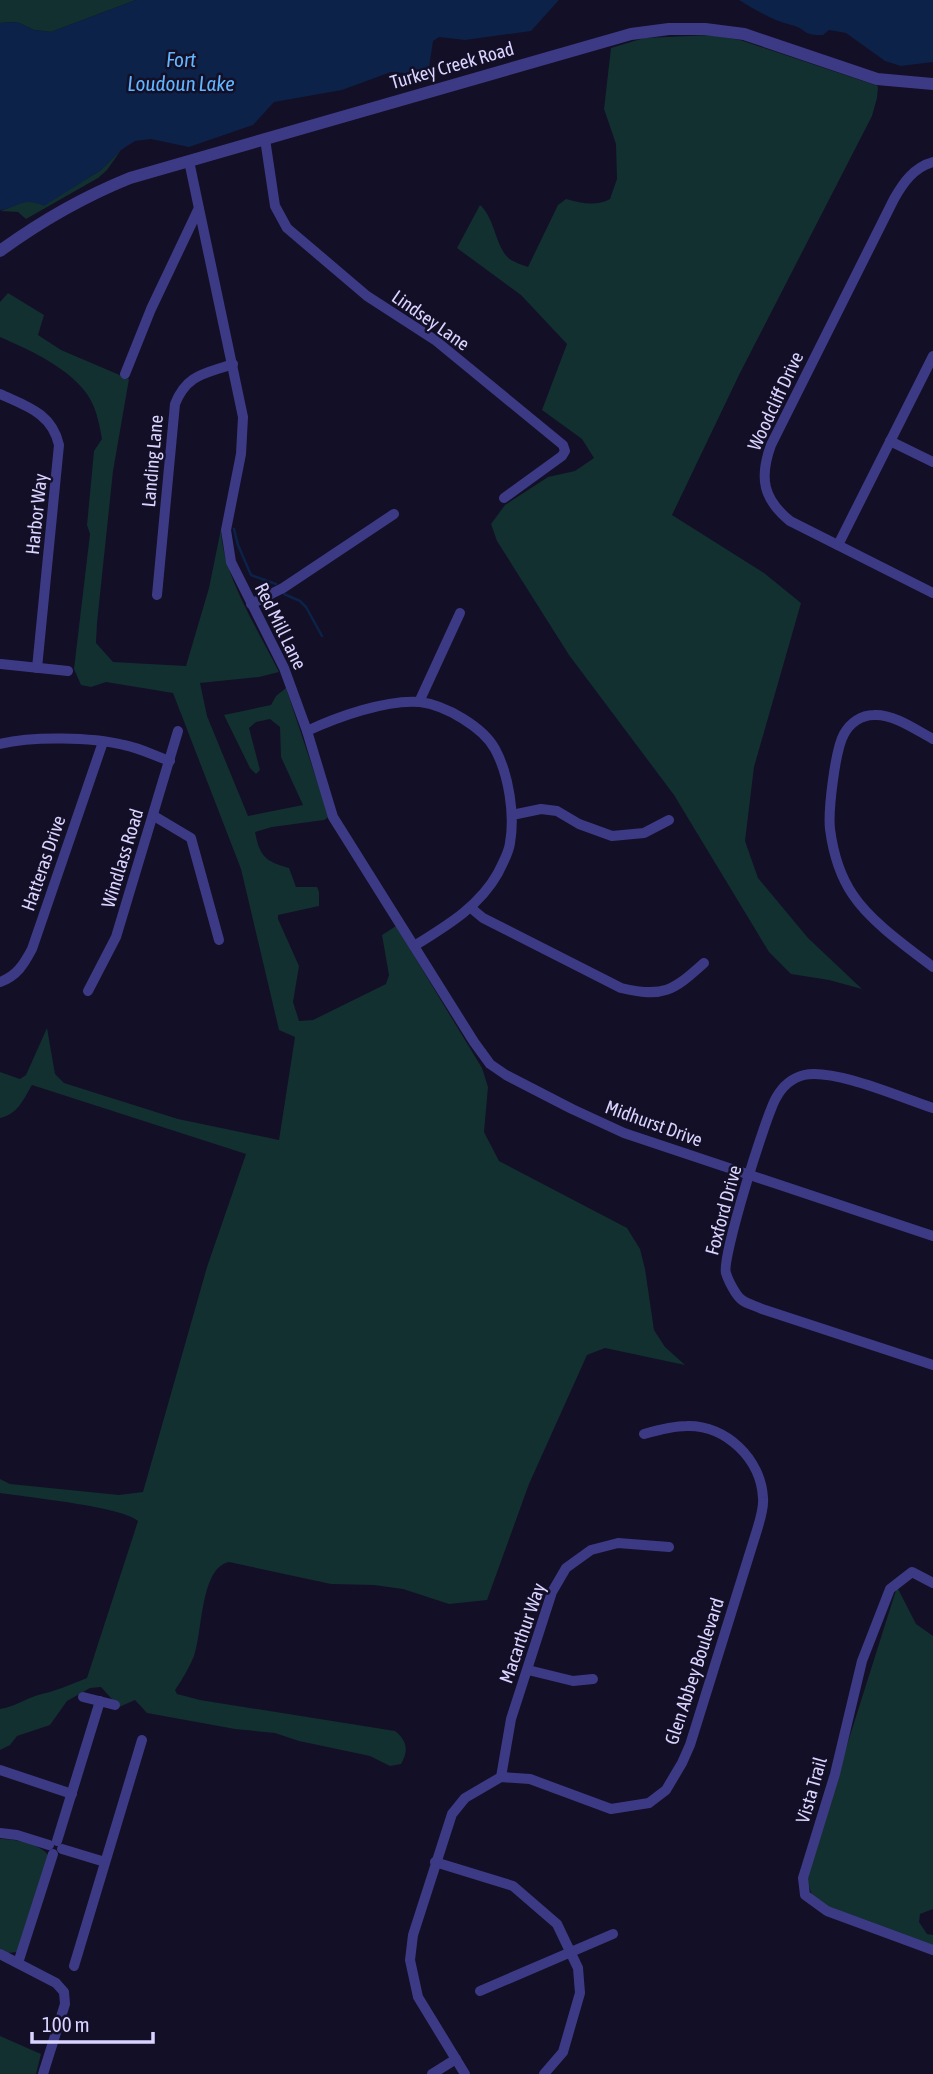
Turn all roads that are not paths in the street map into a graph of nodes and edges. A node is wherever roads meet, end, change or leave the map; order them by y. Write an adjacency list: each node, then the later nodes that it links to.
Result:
1 (933, 84): 2 (street, Turkey Creek Road)
2 (265, 139): 3 (street, Turkey Creek Road); 13 (street, Lindsey Lane)
3 (189, 161): 5 (street, Red Mill Lane); 6 (street, Turkey Creek Road)
4 (933, 162): 15 (street, Woodcliff Drive)
5 (198, 210): 8 (street, Red Mill Lane); 9 (street)
6 (0, 251)
7 (933, 356): 11 (street)
8 (233, 364): 17 (street, Landing Lane); 18 (street, Red Mill Lane)
9 (125, 374)
10 (0, 394): 21 (street, Harbor Way)
11 (890, 441): 12 (street); 15 (street)
12 (933, 462)
13 (504, 498)
14 (394, 514): 18 (street)
15 (838, 544): 16 (street, Woodcliff Drive)
16 (933, 593)
17 (157, 596)
18 (251, 604): 25 (street, Red Mill Lane)
19 (460, 613): 23 (street)
20 (1, 664): 21 (street)
21 (37, 668): 22 (street)
22 (68, 671)
23 (419, 702): 25 (street); 30 (street)
24 (178, 731): 29 (street, Windlass Road)
25 (307, 731): 35 (street, Red Mill Lane)
26 (933, 739): 37 (street)
27 (103, 742): 28 (street); 29 (street); 38 (street, Hatteras Drive)
28 (0, 744)
29 (170, 761): 31 (street, Windlass Road)
30 (512, 815): 32 (street); 33 (street)
31 (154, 816): 34 (street); 39 (street, Windlass Road)
32 (669, 820)
33 (471, 908): 35 (street); 36 (street)
34 (219, 940)
35 (414, 946): 40 (street, Red Mill Lane)
36 (704, 963)
37 (933, 967)
38 (0, 982)
39 (88, 991)
40 (490, 1065): 42 (street, Midhurst Drive)
41 (933, 1108): 42 (street, Foxford Drive)
42 (750, 1176): 43 (street, Midhurst Drive); 44 (street, Foxford Drive)
43 (933, 1236)
44 (933, 1365)
45 (644, 1434): 55 (street, Glen Abbey Boulevard)
46 (669, 1548): 48 (street, Macarthur Way)
47 (933, 1583): 62 (street, Vista Trail)
48 (528, 1670): 49 (street); 55 (street, Macarthur Way)
49 (593, 1679)
50 (83, 1697): 51 (street)
51 (100, 1701): 52 (street); 56 (street)
52 (115, 1705)
53 (142, 1740): 59 (street)
54 (0, 1770): 56 (street)
55 (501, 1777): 60 (street)
56 (72, 1794): 58 (street)
57 (0, 1833): 58 (street)
58 (55, 1847): 59 (street); 65 (street)
59 (105, 1862): 66 (street)
60 (435, 1862): 63 (street); 68 (street)
61 (613, 1934): 63 (street)
62 (933, 1950)
63 (569, 1951): 67 (street); 72 (street)
64 (0, 1954): 65 (street)
65 (18, 1963): 69 (street)
66 (74, 1966)
67 (480, 1991)
68 (456, 2059): 70 (street); 71 (street)
69 (43, 2074)
70 (432, 2074)
71 (465, 2074)
72 (544, 2074)

